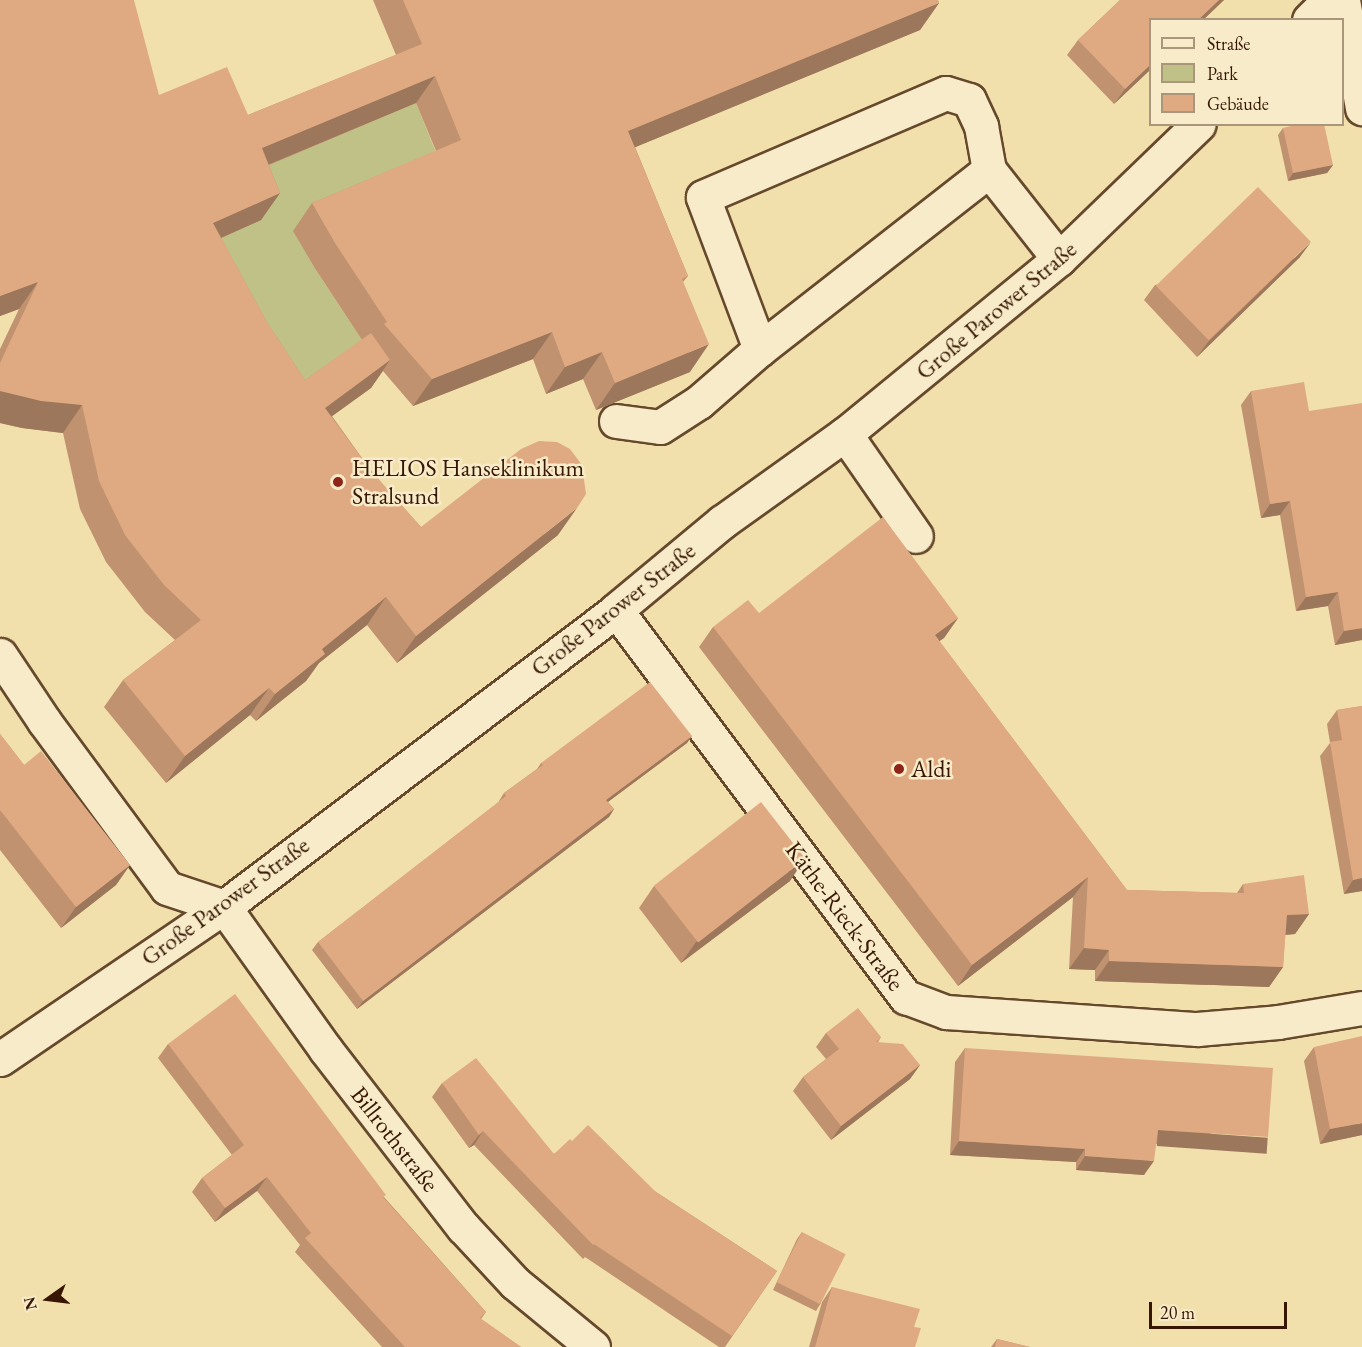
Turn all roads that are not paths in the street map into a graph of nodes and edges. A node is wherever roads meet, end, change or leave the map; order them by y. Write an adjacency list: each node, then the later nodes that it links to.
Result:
1 (1329, 0): 3 (street)
2 (1343, 0): 4 (street)
3 (1311, 18)
4 (1362, 108)
5 (1197, 126): 7 (street, Große Parower Straße)
6 (989, 170): 7 (street); 8 (street); 8 (street)
7 (1059, 259): 10 (street, Große Parower Straße)
8 (760, 349): 9 (street)
9 (616, 421)
10 (844, 434): 11 (street); 12 (street, Große Parower Straße)
11 (916, 536)
12 (616, 610): 14 (street, Große Parower Straße); 15 (street, Käthe-Rieck-Straße)
13 (0, 655): 14 (street)
14 (224, 907): 16 (street, Große Parower Straße); 17 (street, Billrothstraße)
15 (1362, 1008)
16 (0, 1059)
17 (592, 1347)

